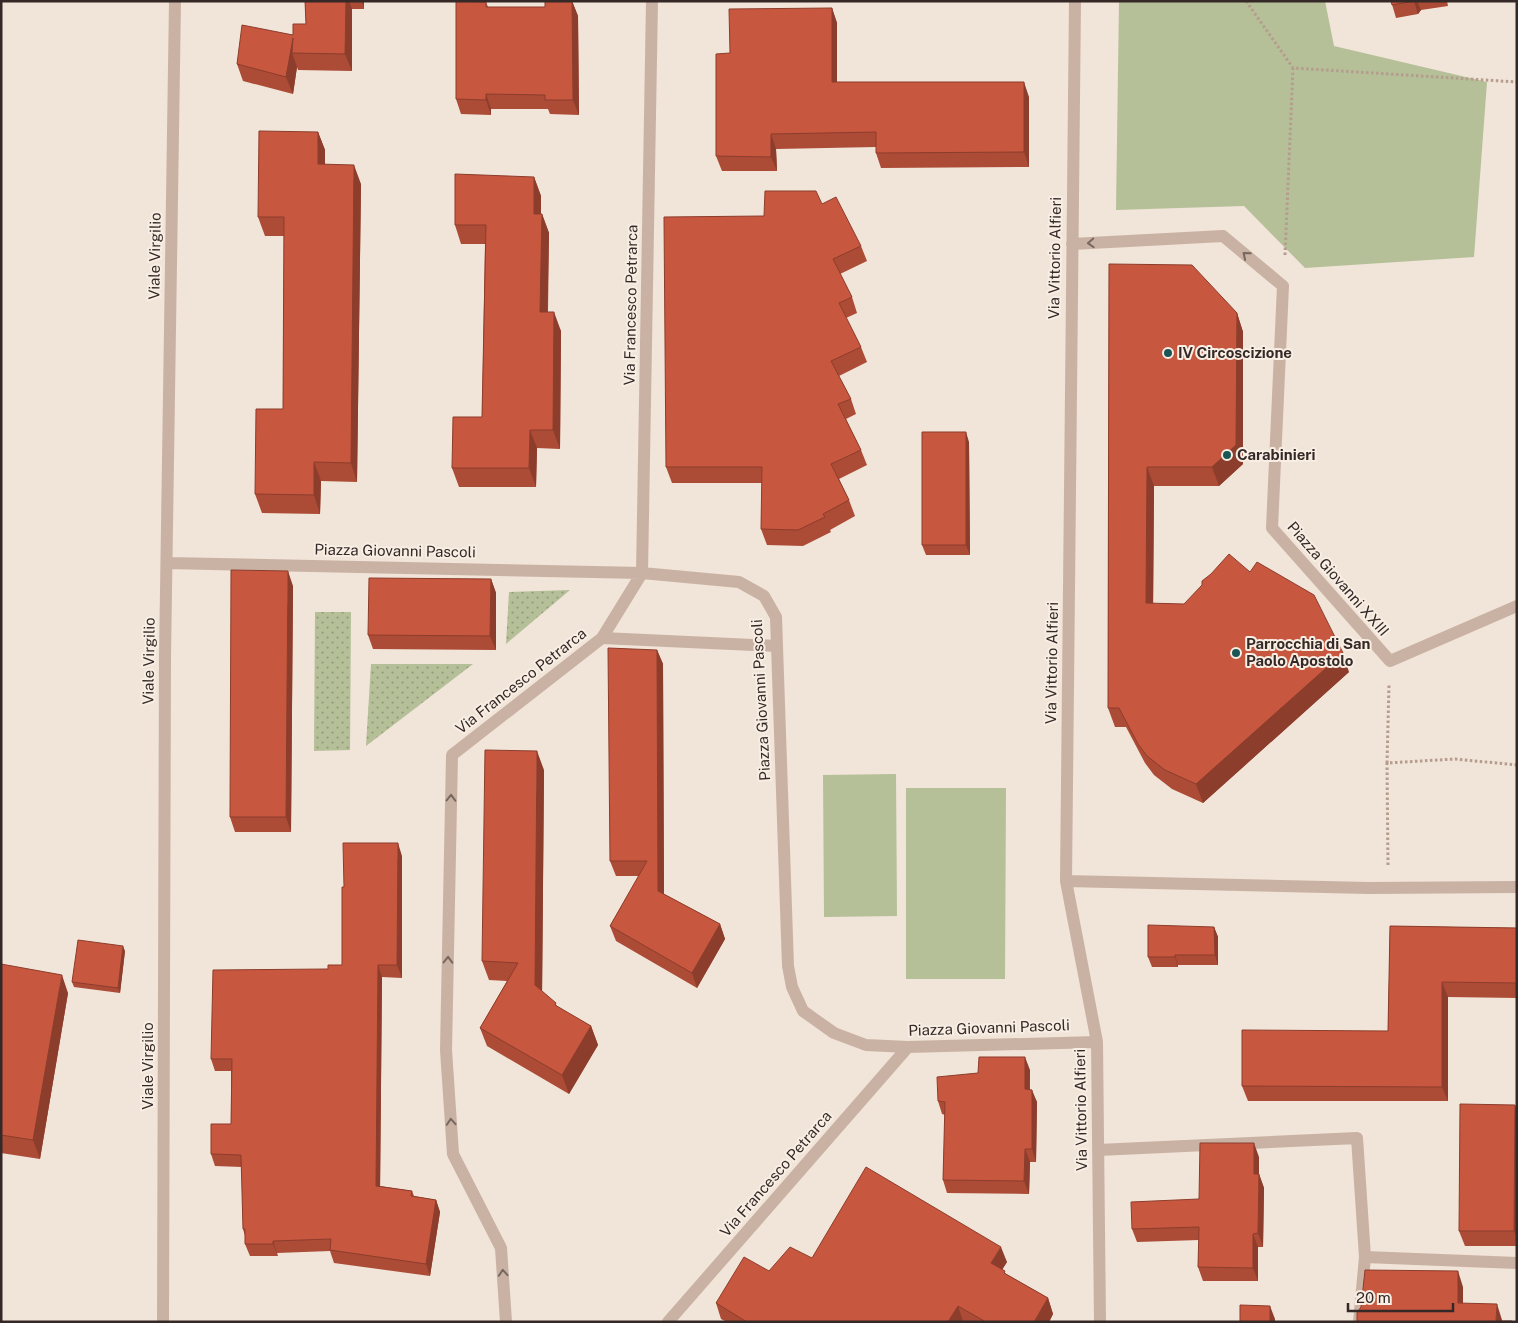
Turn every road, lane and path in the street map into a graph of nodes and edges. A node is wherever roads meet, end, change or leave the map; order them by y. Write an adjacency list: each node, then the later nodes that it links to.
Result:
1 (176, 1): 9 (street, Viale Virgilio)
2 (652, 1): 10 (street, Via Francesco Petrarca)
3 (1075, 1): 7 (street, Via Vittorio Alfieri)
4 (1246, 1): 5 (path)
5 (1293, 68): 6 (path); 8 (path)
6 (1517, 82)
7 (1072, 244): 8 (street, one-way to 7); 17 (street, Via Vittorio Alfieri)
8 (1284, 286): 14 (street, Piazza Giovanni XXIII)
9 (167, 563): 10 (street, Piazza Giovanni Pascoli); 25 (street, Viale Virgilio)
10 (642, 573): 12 (street, Via Francesco Petrarca); 13 (street, Piazza Giovanni Pascoli)
11 (1517, 606): 14 (street)
12 (602, 638): 13 (street); 26 (street, Via Francesco Petrarca, one-way to 12)
13 (777, 646): 21 (street, Piazza Giovanni Pascoli)
14 (1390, 661): 15 (path)
15 (1387, 763): 16 (path); 18 (path)
16 (1517, 765)
17 (1066, 881): 18 (street); 20 (street, Via Vittorio Alfieri)
18 (1388, 888): 19 (street)
19 (1517, 888)
20 (1097, 1042): 21 (street, Piazza Giovanni Pascoli); 22 (street, Via Vittorio Alfieri)
21 (908, 1047): 27 (street, Via Francesco Petrarca)
22 (1098, 1150): 23 (street); 28 (street, Via Vittorio Alfieri)
23 (1365, 1257): 24 (street); 29 (street)
24 (1517, 1263)
25 (163, 1322)
26 (506, 1322)
27 (668, 1322)
28 (1100, 1322)
29 (1359, 1322)

